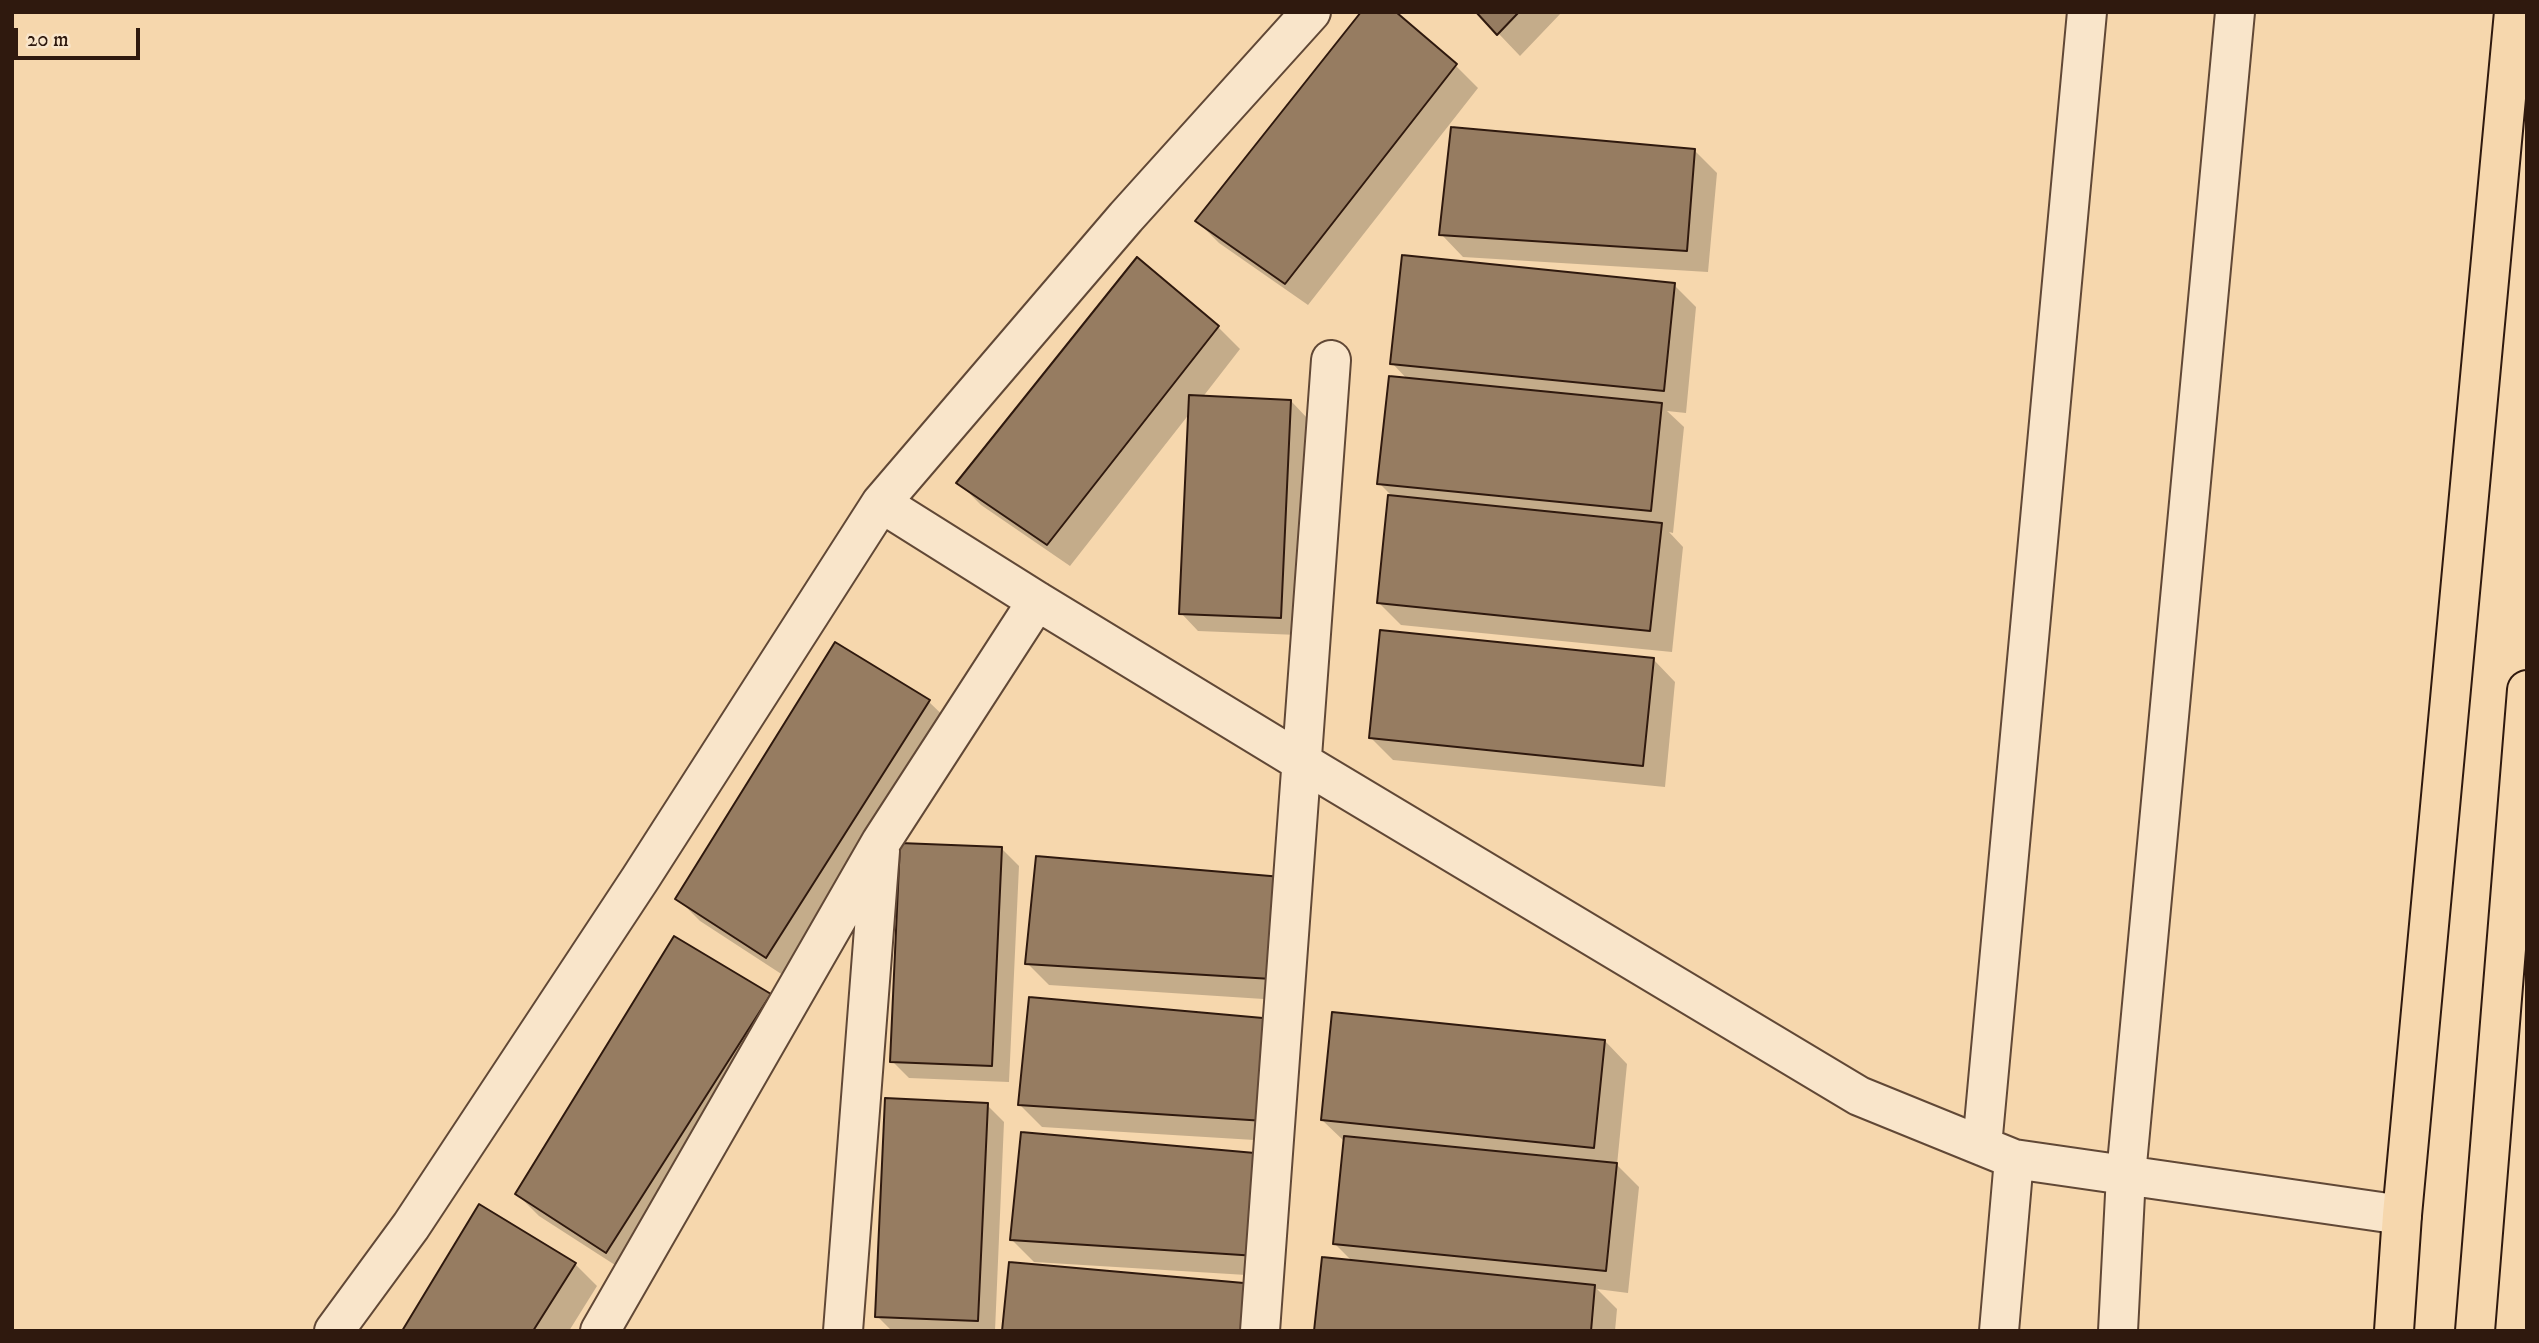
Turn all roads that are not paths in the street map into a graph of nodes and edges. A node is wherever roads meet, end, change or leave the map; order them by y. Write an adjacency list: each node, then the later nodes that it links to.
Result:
1 (1311, 12): 6 (street)
2 (2087, 12): 11 (street)
3 (2235, 12): 12 (street)
4 (2514, 12): 13 (highway)
5 (1331, 360): 9 (street)
6 (881, 503): 7 (street); 14 (street)
7 (1037, 601): 9 (street); 10 (street)
8 (2527, 690): 21 (highway)
9 (1300, 761): 11 (street); 17 (street)
10 (881, 842): 15 (street); 16 (street)
11 (1998, 1152): 12 (street); 18 (street)
12 (2126, 1175): 13 (street); 19 (street)
13 (2402, 1215): 20 (highway)
14 (334, 1331)
15 (600, 1331)
16 (843, 1331)
17 (1260, 1331)
18 (1999, 1331)
19 (2118, 1331)
20 (2394, 1331)
21 (2475, 1331)

